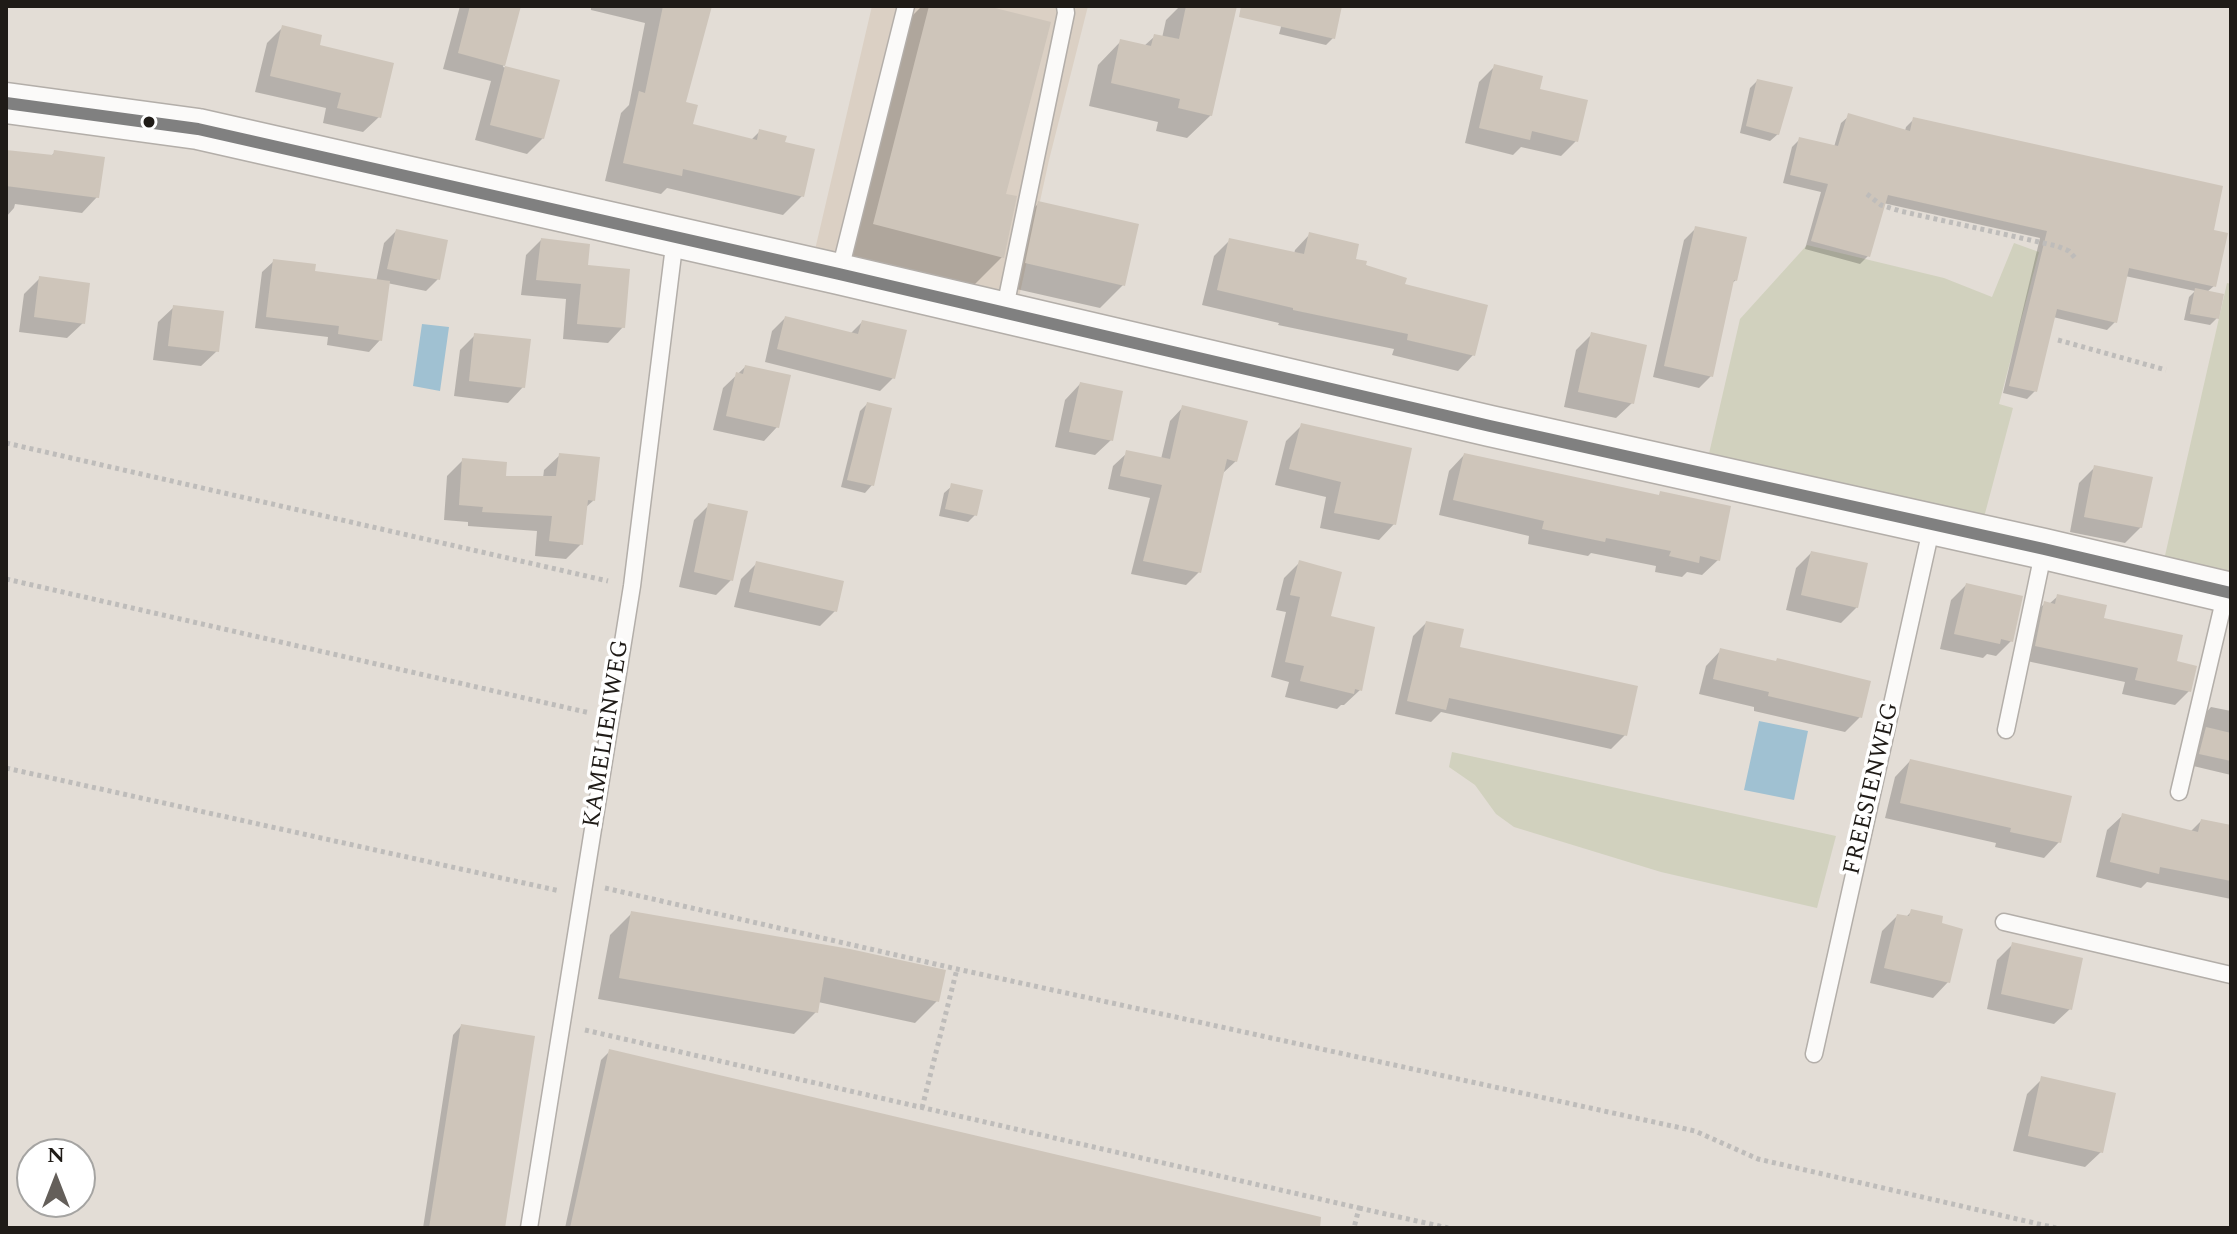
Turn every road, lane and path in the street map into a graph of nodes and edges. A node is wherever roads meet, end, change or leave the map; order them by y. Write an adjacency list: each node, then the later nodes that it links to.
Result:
1 (906, 6): 7 (lane)
2 (1065, 6): 8 (lane)
3 (6, 103): 5 (street)
4 (1867, 194): 6 (path)
5 (675, 238): 7 (street); 15 (lane, KAMELIENWEG)
6 (2077, 260)
7 (839, 274): 8 (street)
8 (1004, 312): 12 (street)
9 (2058, 340): 10 (path)
10 (2166, 370)
11 (6, 443): 15 (path)
12 (1932, 524): 13 (street); 26 (lane, FREESIENWEG)
13 (2044, 549): 16 (street); 18 (lane)
14 (6, 579): 17 (path)
15 (632, 586): 17 (lane, KAMELIENWEG)
16 (2229, 593): 20 (lane)
17 (611, 718): 21 (lane, KAMELIENWEG)
18 (2006, 730)
19 (6, 768): 21 (path)
20 (2179, 792)
21 (583, 890): 23 (path); 25 (lane, KAMELIENWEG)
22 (2004, 922): 24 (lane)
23 (957, 969): 27 (path); 32 (path)
24 (2231, 975)
25 (561, 1025): 27 (path); 29 (lane, KAMELIENWEG)
26 (1814, 1054)
27 (922, 1108): 28 (path)
28 (1359, 1208): 30 (path); 31 (path)
29 (529, 1228)
30 (1354, 1228)
31 (1448, 1228)
32 (2056, 1228)

